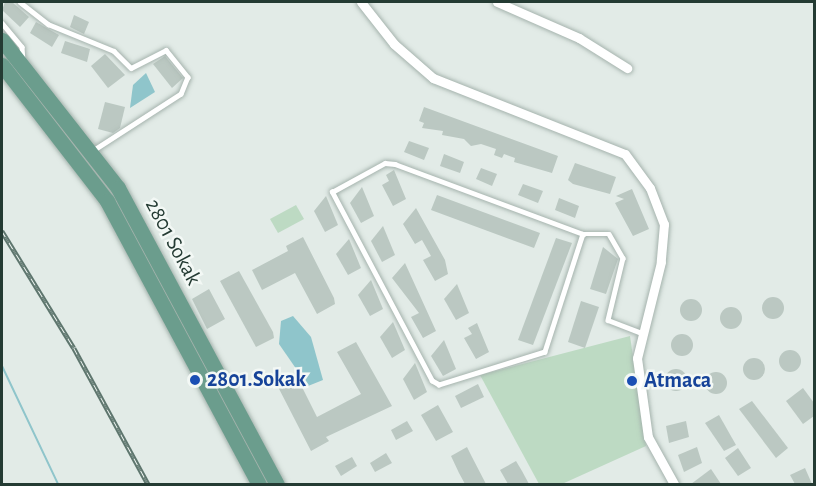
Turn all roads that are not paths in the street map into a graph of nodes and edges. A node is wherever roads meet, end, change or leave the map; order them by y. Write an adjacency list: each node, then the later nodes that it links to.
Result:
1 (20, 2): 9 (lane)
2 (361, 2): 11 (street)
3 (497, 2): 8 (street)
4 (2, 23): 7 (lane)
5 (2, 40): 7 (main road, 2801 Sokak)
6 (2, 66): 12 (main road, 2801 Sokak)
7 (22, 66): 9 (main road, 2801 Sokak)
8 (627, 68)
9 (93, 151): 13 (main road, 2801 Sokak)
10 (583, 234): 10 (lane); 11 (lane)
11 (642, 333): 14 (street)
12 (259, 484)
13 (277, 484)
14 (674, 484)

